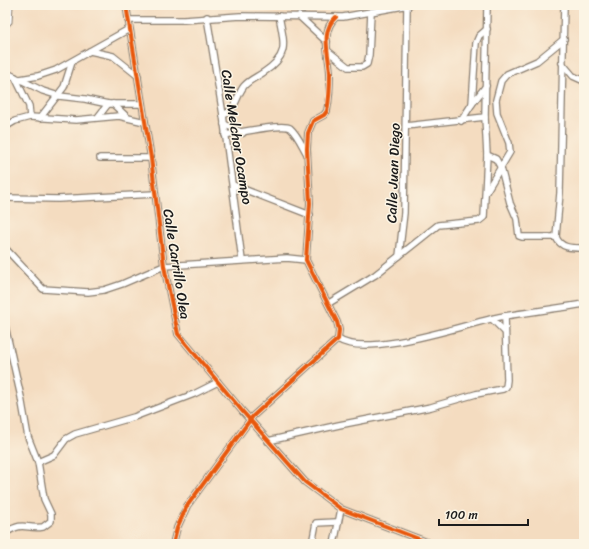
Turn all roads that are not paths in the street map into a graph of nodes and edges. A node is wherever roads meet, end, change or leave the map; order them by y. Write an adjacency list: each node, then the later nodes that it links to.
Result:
1 (11, 5): 12 (lane)
2 (126, 5): 11 (street, Calle Carrillo Olea)
3 (408, 5): 6 (street); 39 (street, Calle Juan Diego)
4 (487, 5): 14 (street)
5 (564, 5): 15 (street)
6 (371, 12): 10 (street); 17 (street)
7 (279, 16): 8 (street); 9 (street); 30 (street)
8 (299, 16): 10 (street); 16 (street)
9 (206, 17): 11 (street); 30 (street, Calle Melchor Ocampo)
10 (336, 17): 16 (street)
11 (128, 20): 13 (street, Calle Carrillo Olea)
12 (5, 27)
13 (130, 29): 18 (street); 22 (street, Calle Carrillo Olea)
14 (487, 29): 25 (street); 29 (street)
15 (564, 39): 20 (street); 47 (street)
16 (327, 42): 17 (street)
17 (328, 50): 43 (street)
18 (89, 51): 19 (street); 22 (street)
19 (72, 62): 23 (street); 26 (street)
20 (562, 63): 24 (street); 53 (street)
21 (5, 72): 23 (street)
22 (138, 76): 28 (street, Calle Carrillo Olea)
23 (18, 78): 26 (street); 31 (street)
24 (584, 82)
25 (486, 86): 29 (street); 34 (street)
26 (59, 96): 27 (street); 35 (street)
27 (110, 104): 28 (street); 32 (street); 33 (street)
28 (142, 104): 37 (street, Calle Carrillo Olea)
29 (472, 104): 36 (street)
30 (223, 115): 38 (street, Calle Melchor Ocampo)
31 (30, 117): 35 (street); 40 (street)
32 (98, 117): 33 (street); 35 (street)
33 (128, 117): 37 (street)
34 (485, 117): 36 (street); 44 (street)
35 (40, 118)
36 (461, 121): 39 (street)
37 (145, 122): 46 (street, Calle Carrillo Olea)
38 (224, 124): 41 (street); 42 (street, Calle Melchor Ocampo)
39 (406, 126): 56 (street, Calle Juan Diego)
40 (5, 127)
41 (243, 133): 42 (street); 43 (street)
42 (225, 135): 48 (street, Calle Melchor Ocampo)
43 (308, 156): 52 (street)
44 (487, 156): 47 (street); 49 (street)
45 (100, 158): 46 (street)
46 (151, 158): 50 (street, Calle Carrillo Olea)
47 (501, 168): 49 (street); 53 (street)
48 (233, 185): 52 (street); 57 (street, Calle Melchor Ocampo)
49 (486, 193): 56 (street)
50 (155, 194): 51 (street); 59 (street, Calle Carrillo Olea)
51 (5, 198)
52 (310, 215): 58 (street)
53 (556, 237): 55 (street)
54 (5, 248): 59 (street)
55 (584, 248)
56 (399, 256): 60 (street)
57 (242, 260): 58 (street); 59 (street)
58 (306, 260): 60 (street)
59 (164, 266): 67 (street, Calle Carrillo Olea)
60 (329, 303): 66 (street)
61 (584, 304): 62 (street)
62 (505, 316): 63 (street); 65 (street)
63 (492, 319): 65 (street); 66 (street)
64 (5, 326): 70 (street)
65 (505, 332): 69 (street)
66 (338, 339): 68 (street)
67 (218, 382): 68 (street, Calle Carrillo Olea); 70 (street)
68 (251, 420): 69 (street, Calle Carrillo Olea); 74 (street)
69 (268, 441): 71 (street, Calle Carrillo Olea)
70 (38, 462): 73 (street)
71 (341, 509): 72 (street); 77 (street, Calle Carrillo Olea)
72 (337, 522): 75 (street); 76 (street)
73 (5, 533)
74 (173, 544)
75 (312, 544)
76 (334, 544)
77 (432, 544)

